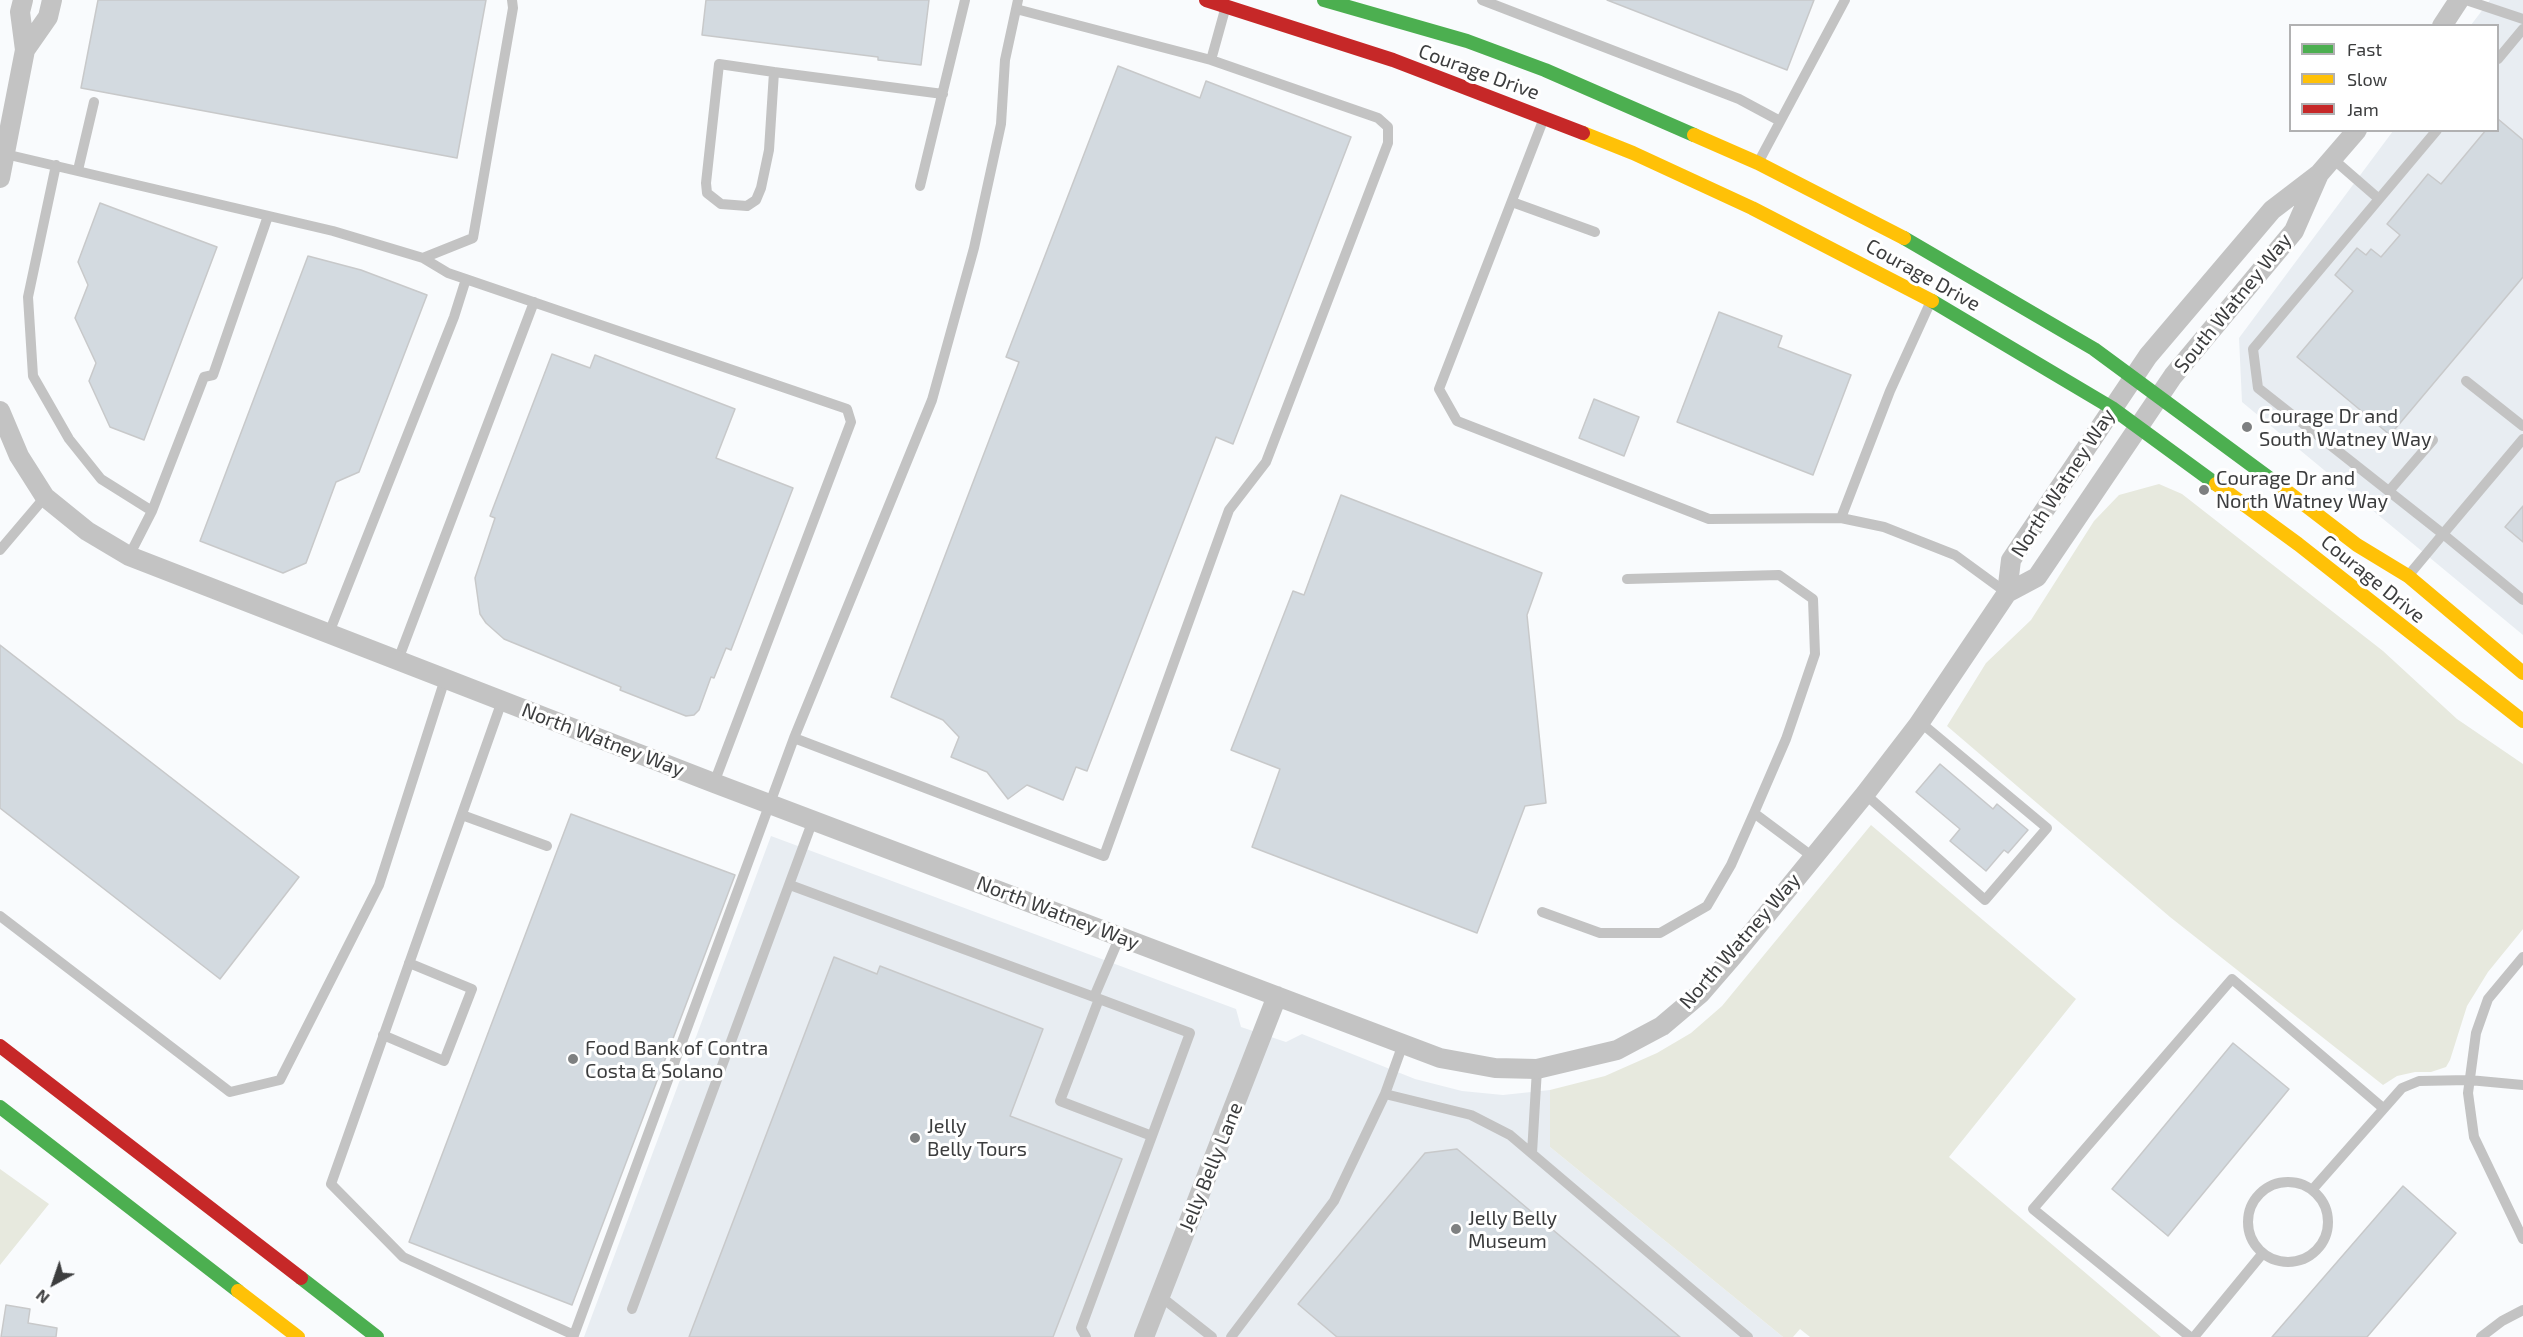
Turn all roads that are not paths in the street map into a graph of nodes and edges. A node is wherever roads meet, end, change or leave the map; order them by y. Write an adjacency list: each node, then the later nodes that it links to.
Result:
1 (23, 0): 16 (street)
2 (52, 0): 16 (street)
3 (512, 0): 38 (lane)
4 (965, 0): 20 (lane)
5 (1206, 0): 11 (main road, Courage Drive)
6 (1324, 0): 28 (main road, Courage Drive)
7 (1482, 0): 23 (lane)
8 (1845, 0): 23 (lane)
9 (2459, 0): 14 (street)
10 (2466, 0): 13 (lane)
11 (1226, 3): 18 (lane); 22 (main road, Courage Drive)
12 (1017, 5): 18 (lane); 69 (lane)
13 (2523, 19)
14 (2443, 24)
15 (2523, 29): 17 (lane)
16 (25, 50): 26 (street)
17 (2499, 58)
18 (1211, 60): 69 (lane)
19 (774, 72): 19 (lane); 20 (lane)
20 (943, 94): 33 (lane)
21 (94, 102): 30 (lane)
22 (1544, 117): 35 (lane); 40 (main road, Courage Drive)
23 (1780, 121): 28 (lane)
24 (2355, 132): 27 (street, South Watney Way)
25 (2435, 132): 34 (lane)
26 (5, 154): 29 (lane); 32 (street)
27 (2332, 159): 31 (street, South Watney Way); 34 (lane)
28 (1758, 163): 42 (main road, Courage Drive)
29 (56, 165): 30 (lane); 53 (lane)
30 (78, 170): 36 (lane)
31 (2319, 174): 42 (street, South Watney Way); 44 (street, South Watney Way)
32 (0, 178)
33 (920, 186)
34 (2379, 199): 51 (lane)
35 (1512, 202): 37 (lane); 54 (lane)
36 (268, 216): 38 (lane); 53 (lane)
37 (1595, 232)
38 (423, 258): 39 (lane)
39 (466, 279): 41 (lane); 62 (lane)
40 (1931, 300): 45 (main road, Courage Drive); 54 (lane)
41 (534, 302): 63 (lane); 70 (lane)
42 (2134, 377): 44 (main road, Courage Drive); 45 (street, North Watney Way)
43 (2466, 381): 47 (lane)
44 (2159, 397): 48 (street, South Watney Way); 58 (main road, Courage Drive)
45 (2112, 408): 48 (main road, Courage Drive); 60 (street, North Watney Way)
46 (0, 411): 52 (street, North Watney Way)
47 (2523, 426)
48 (2138, 427): 60 (street, North Watney Way); 68 (main road, Courage Drive)
49 (2523, 439): 55 (lane)
50 (2433, 440): 51 (lane)
51 (2389, 491): 55 (lane)
52 (45, 497): 56 (lane); 57 (street, North Watney Way)
53 (152, 511): 57 (lane)
54 (1841, 518): 60 (lane)
55 (2443, 534): 58 (lane); 61 (lane)
56 (0, 550)
57 (129, 556): 62 (street, North Watney Way)
58 (2408, 576): 64 (main road, Courage Drive)
59 (1627, 579): 73 (lane)
60 (2007, 593): 67 (street, North Watney Way)
61 (2523, 600)
62 (329, 633): 63 (street, North Watney Way)
63 (398, 660): 65 (street, North Watney Way)
64 (2523, 672)
65 (445, 679): 66 (street, North Watney Way); 80 (lane)
66 (502, 700): 70 (street, North Watney Way); 74 (lane)
67 (1920, 722): 71 (street, North Watney Way); 71 (lane)
68 (2523, 722)
69 (794, 738): 72 (lane)
70 (714, 783): 72 (street, North Watney Way)
71 (1865, 794): 77 (street, North Watney Way)
72 (769, 803): 75 (street, North Watney Way); 86 (lane)
73 (1754, 813): 77 (lane); 79 (lane)
74 (462, 815): 76 (lane); 83 (lane)
75 (813, 820): 78 (lane); 81 (street, North Watney Way)
76 (547, 846)
77 (1814, 857): 89 (street, North Watney Way)
78 (790, 885): 85 (lane); 101 (lane)
79 (1542, 912)
80 (0, 916)
81 (1120, 936): 84 (street, North Watney Way); 85 (lane)
82 (2523, 957): 90 (lane)
83 (409, 963): 86 (lane); 86 (lane)
84 (1277, 996): 87 (street, North Watney Way); 100 (street, Jelly Belly Lane)
85 (1097, 998): 95 (lane); 95 (lane)
86 (383, 1035)
87 (1403, 1044): 89 (street, North Watney Way); 92 (lane)
88 (0, 1046): 104 (main road)
89 (1537, 1069): 96 (lane)
90 (2469, 1080): 91 (lane); 94 (lane); 98 (lane)
91 (2523, 1085)
92 (1385, 1094): 96 (lane); 108 (lane)
93 (0, 1107): 103 (main road)
94 (2383, 1108): 97 (lane); 110 (lane)
95 (1152, 1136): 105 (lane)
96 (1532, 1153): 109 (lane)
97 (2313, 1190): 99 (lane); 99 (lane)
98 (2523, 1239)
99 (2263, 1253): 110 (lane)
100 (1160, 1296): 106 (street, Jelly Belly Lane); 107 (lane)
101 (632, 1309)
102 (2523, 1310): 111 (lane)
103 (298, 1337)
104 (377, 1337)
105 (1086, 1337)
106 (1144, 1337)
107 (1212, 1337)
108 (1231, 1337)
109 (1748, 1337)
110 (2192, 1337)
111 (2481, 1337)

